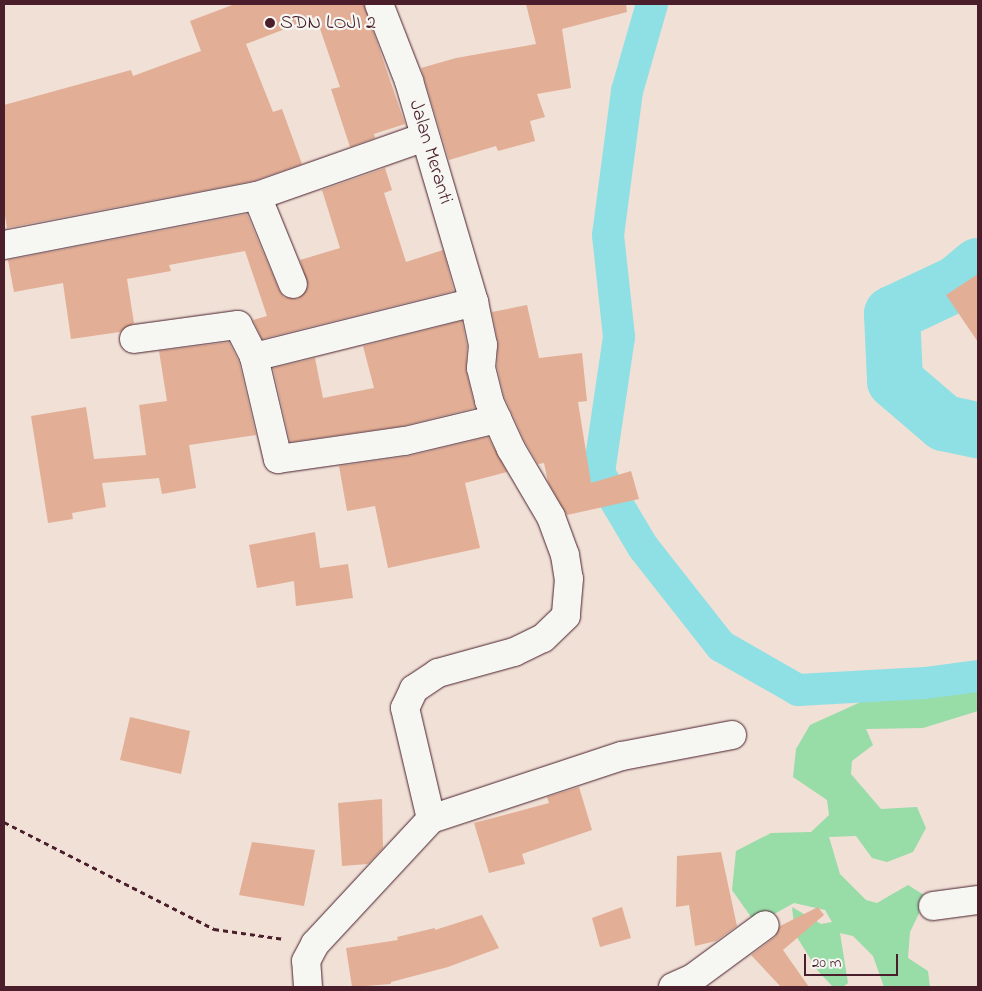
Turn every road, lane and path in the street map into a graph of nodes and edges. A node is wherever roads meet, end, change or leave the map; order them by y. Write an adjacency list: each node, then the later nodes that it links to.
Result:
1 (379, 4): 2 (street, Jalan Meranti)
2 (425, 137): 3 (street); 6 (street, Jalan Meranti)
3 (257, 196): 4 (street); 5 (street)
4 (4, 245)
5 (293, 284)
6 (474, 302): 8 (street); 9 (street, Jalan Meranti)
7 (134, 339): 8 (street)
8 (254, 357): 9 (street)
9 (497, 419): 11 (street, Jalan Meranti)
10 (732, 735): 11 (street)
11 (431, 819): 16 (street)
12 (4, 822): 16 (path)
13 (978, 900): 14 (street)
14 (933, 906)
15 (765, 925): 18 (street)
16 (315, 944): 17 (street)
17 (308, 987)
18 (673, 987)

